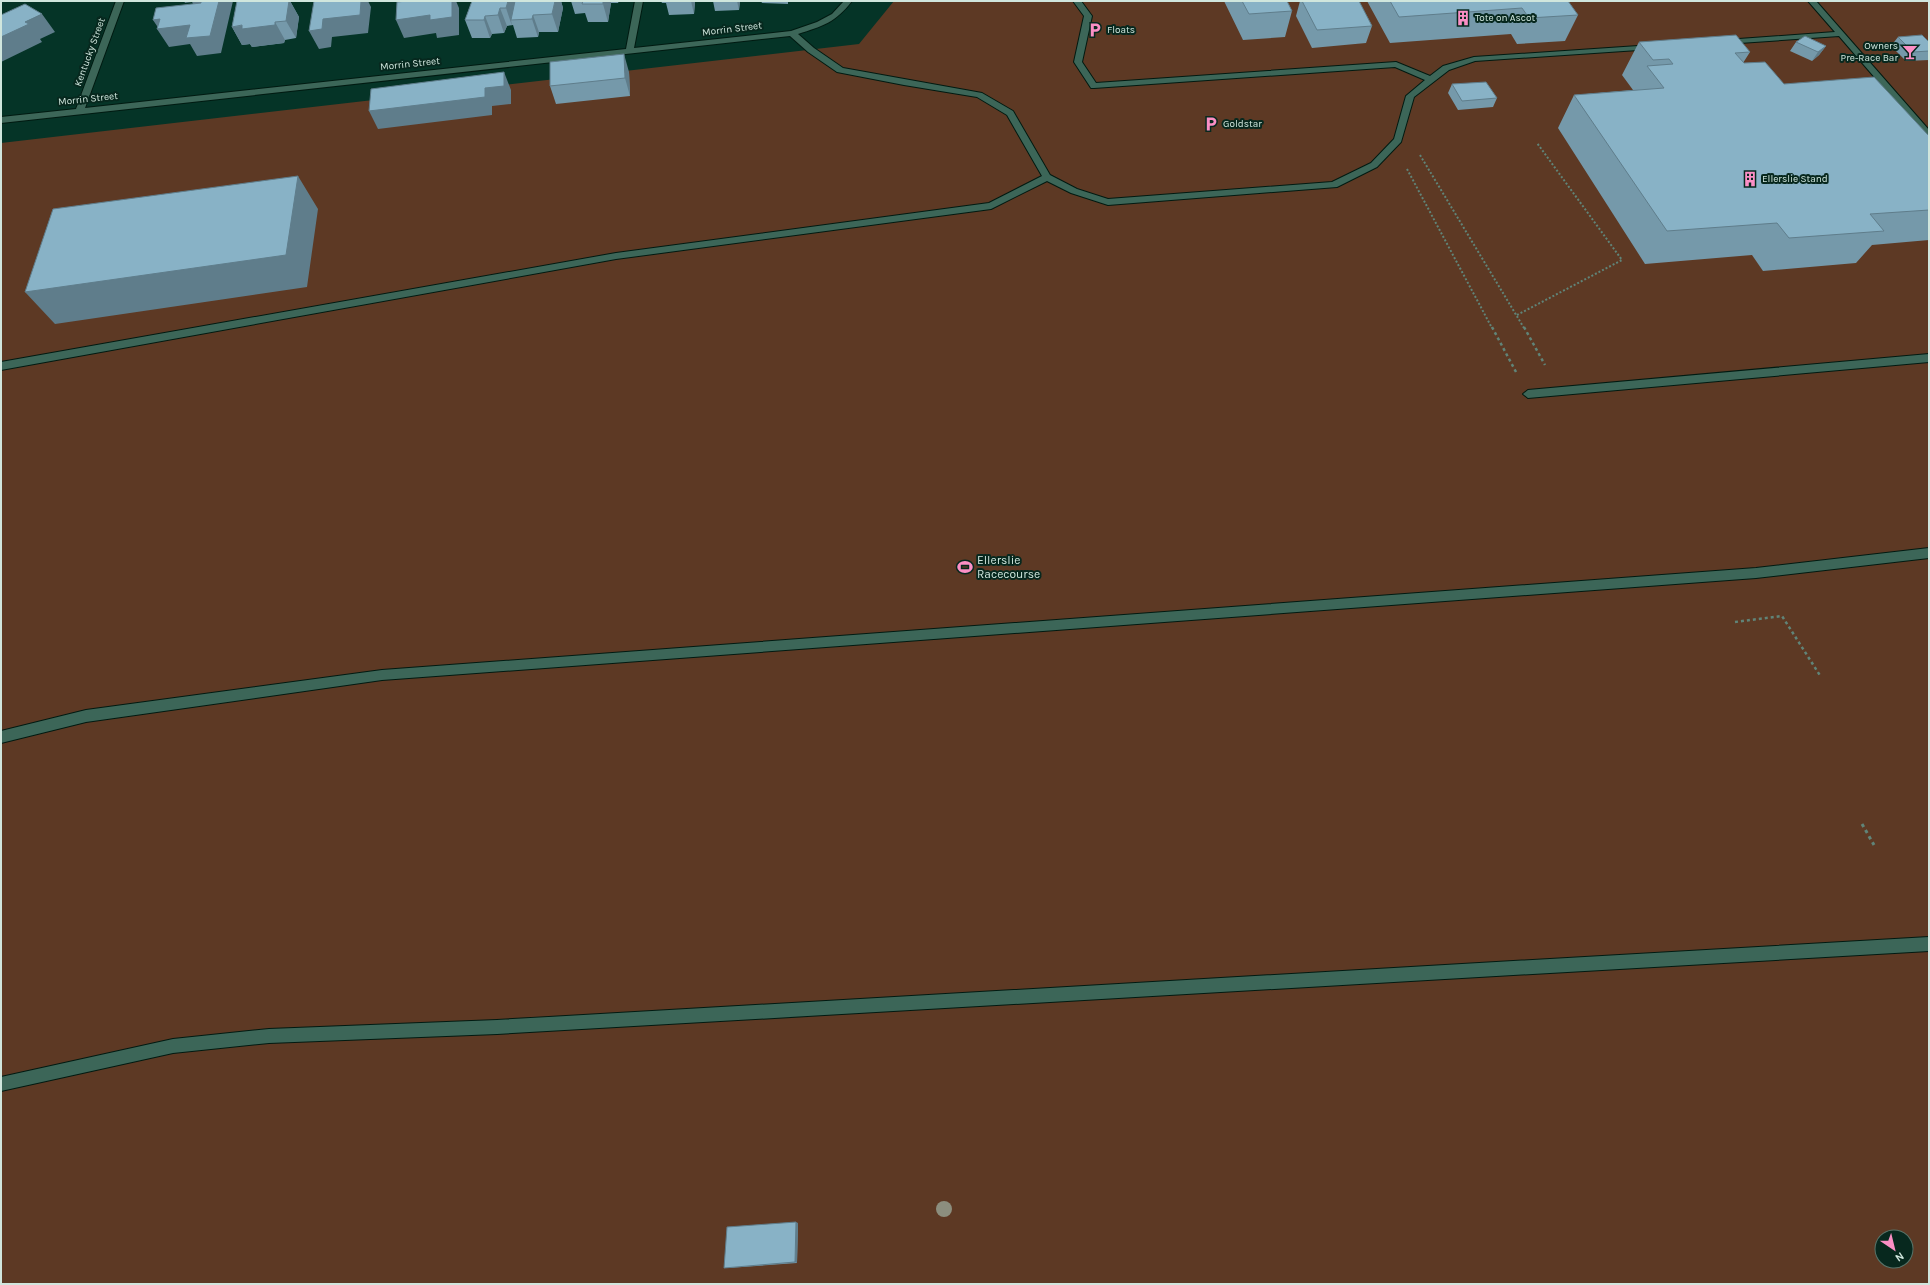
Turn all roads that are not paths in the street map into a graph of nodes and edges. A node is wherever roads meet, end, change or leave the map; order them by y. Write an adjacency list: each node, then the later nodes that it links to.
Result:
1 (120, 1): 12 (street, Kentucky Street)
2 (639, 1): 10 (street)
3 (848, 1): 6 (street, Morrin Street)
4 (1077, 1): 11 (street)
5 (1812, 1): 7 (street)
6 (792, 33): 10 (street, Morrin Street); 15 (street)
7 (1839, 34): 8 (street); 14 (street)
8 (1712, 42)
9 (1665, 46): 11 (street)
10 (629, 52): 12 (street, Morrin Street)
11 (1430, 78): 15 (street)
12 (80, 111): 13 (street, Morrin Street)
13 (1, 120)
14 (1928, 134)
15 (1047, 177): 17 (street)
16 (1929, 358): 18 (street)
17 (1, 366)
18 (1528, 394)
19 (1929, 553): 20 (street)
20 (1, 737)
21 (1929, 944): 22 (street)
22 (1, 1084)

